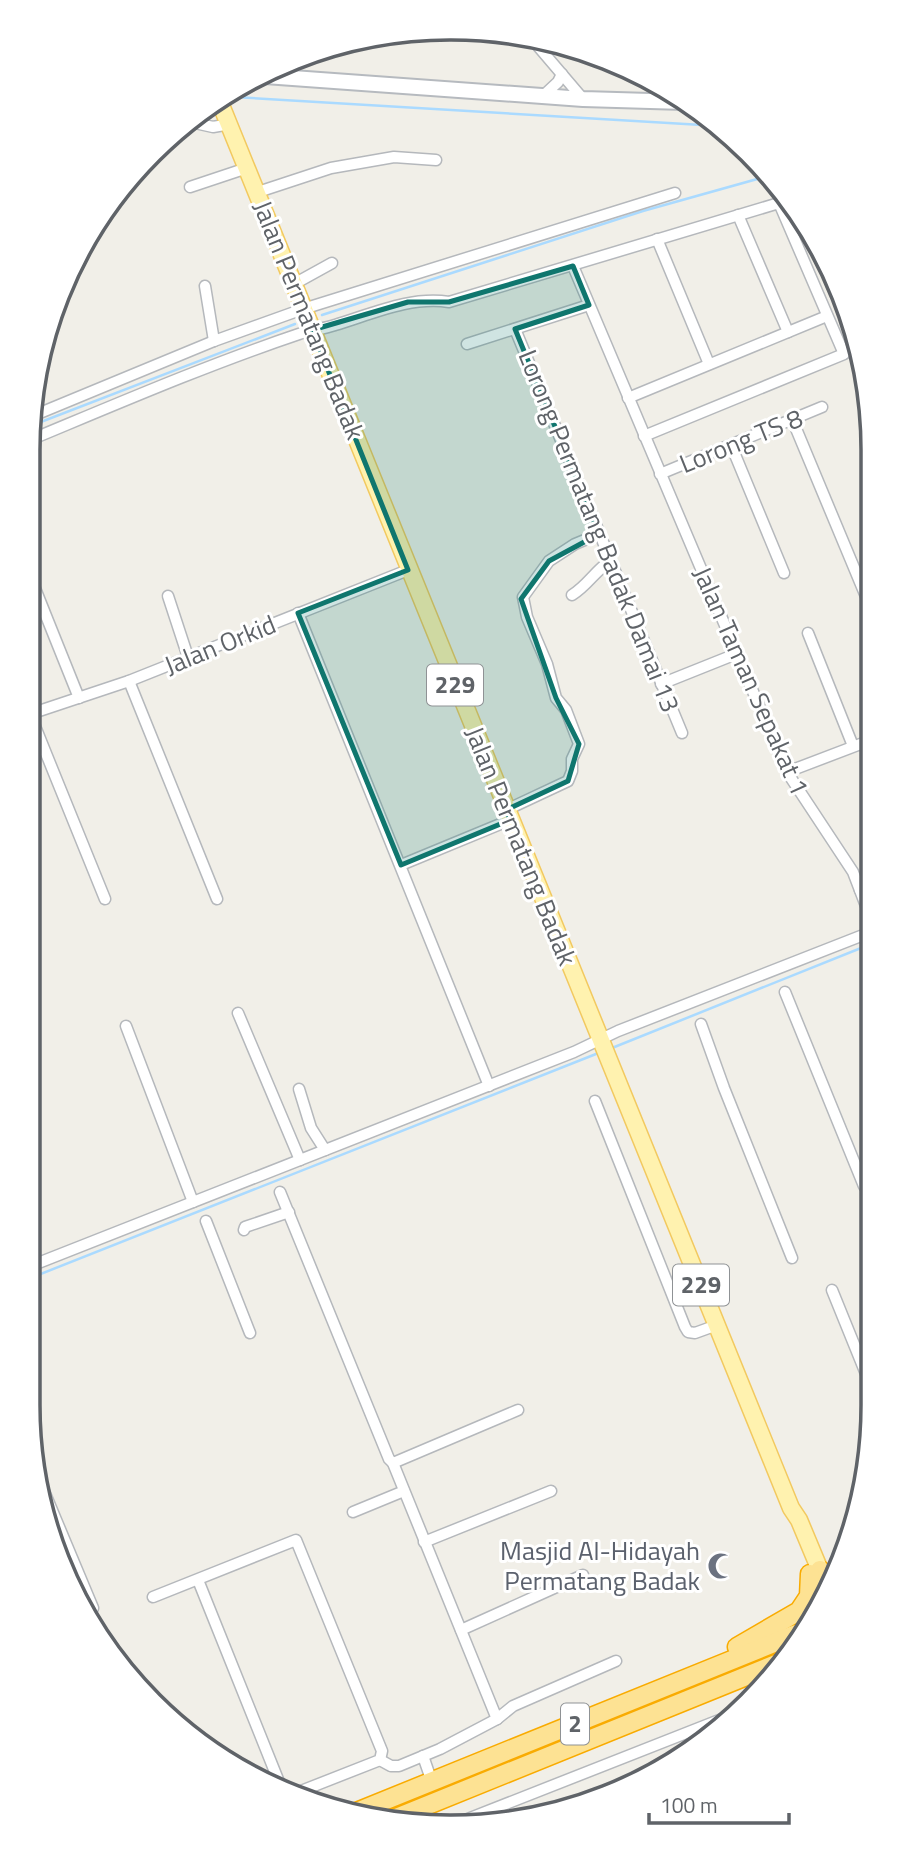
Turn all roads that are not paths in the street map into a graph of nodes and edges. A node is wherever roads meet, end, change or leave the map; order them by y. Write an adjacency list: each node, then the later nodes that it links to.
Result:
1 (542, 50): 2 (street)
2 (562, 74): 4 (street); 5 (street)
3 (281, 77): 4 (street)
4 (543, 96): 5 (street)
5 (583, 99): 6 (street)
6 (666, 101)
7 (225, 115): 8 (street); 10 (main road, Jalan Permatang Badak / 229)
8 (202, 124)
9 (436, 160): 12 (street)
10 (247, 168): 11 (street); 12 (main road, Jalan Permatang Badak / 229)
11 (190, 187)
12 (258, 192): 20 (main road, Jalan Permatang Badak / 229)
13 (675, 193): 23 (street)
14 (778, 203): 16 (street)
15 (781, 208): 24 (street)
16 (738, 215): 17 (street); 27 (street)
17 (657, 239): 19 (street); 30 (street)
18 (332, 263): 20 (street)
19 (573, 265): 22 (street); 26 (street)
20 (294, 284): 23 (main road, Jalan Permatang Badak / 229)
21 (205, 286): 28 (street)
22 (589, 305): 25 (street); 31 (street)
23 (303, 309): 26 (main road, Jalan Permatang Badak / 229); 28 (street)
24 (827, 316): 27 (street); 36 (street)
25 (515, 329): 29 (street); 39 (street, Lorong Permatang Badak Damai 13)
26 (312, 330): 35 (street); 41 (main road, Jalan Permatang Badak / 229)
27 (788, 332): 30 (street)
28 (214, 341): 33 (street)
29 (467, 344)
30 (709, 364): 31 (street)
31 (628, 398): 36 (street)
32 (821, 407): 34 (street, Lorong TS 8)
33 (42, 412)
34 (792, 419): 37 (street, Lorong TS 8); 43 (street)
35 (41, 436)
36 (644, 436): 38 (street)
37 (731, 445): 38 (street, Lorong TS 8); 42 (street)
38 (660, 474): 49 (street, Jalan Taman Sepakat 1)
39 (599, 534): 40 (street, Lorong Permatang Badak Damai 13); 60 (street)
40 (610, 561): 44 (street); 52 (street, Lorong Permatang Badak Damai 13)
41 (408, 570): 47 (street, Jalan Orkid); 60 (main road, Jalan Permatang Badak / 229)
42 (784, 573)
43 (861, 584)
44 (572, 595)
45 (168, 596): 50 (street)
46 (40, 601): 53 (street)
47 (298, 613): 50 (street, Jalan Orkid); 61 (street)
48 (808, 633): 58 (street)
49 (736, 654): 52 (street); 59 (street, Jalan Taman Sepakat 1)
50 (188, 657): 51 (street, Jalan Orkid)
51 (129, 681): 53 (street, Jalan Orkid); 64 (street)
52 (661, 684): 55 (street, Lorong Permatang Badak Damai 13)
53 (79, 698): 54 (street, Jalan Orkid)
54 (40, 711)
55 (682, 733)
56 (40, 739): 63 (street)
57 (861, 744): 58 (street)
58 (853, 747): 59 (street)
59 (787, 772): 62 (street, Jalan Taman Sepakat 1)
60 (508, 815): 61 (street); 70 (main road, Jalan Permatang Badak / 229)
61 (401, 865): 71 (street)
62 (860, 890)
63 (105, 899)
64 (217, 899)
65 (861, 936): 70 (street)
66 (785, 992): 76 (street)
67 (239, 1013): 75 (street)
68 (701, 1024): 82 (street)
69 (126, 1026): 78 (street)
70 (600, 1040): 71 (street); 85 (main road, Jalan Permatang Badak / 229)
71 (489, 1086): 74 (street)
72 (299, 1089): 74 (street)
73 (595, 1101): 85 (street)
74 (324, 1150): 75 (street)
75 (300, 1160): 78 (street)
76 (861, 1179)
77 (280, 1192): 79 (street)
78 (193, 1202): 83 (street)
79 (289, 1212): 81 (street); 89 (street)
80 (206, 1221): 86 (street)
81 (244, 1230)
82 (792, 1258)
83 (40, 1262)
84 (832, 1290): 87 (street)
85 (717, 1325): 96 (main road, Jalan Permatang Badak / 229)
86 (250, 1333)
87 (861, 1361)
88 (518, 1410): 89 (street)
89 (393, 1463): 90 (street)
90 (404, 1490): 92 (street); 94 (street)
91 (551, 1491): 94 (street)
92 (353, 1512)
93 (59, 1528): 98 (street)
94 (424, 1542): 100 (street)
95 (583, 1575): 100 (street)
96 (821, 1575): 104 (highway)
97 (198, 1580): 99 (street); 108 (street); 109 (street)
98 (88, 1596)
99 (153, 1597)
100 (461, 1630): 105 (street)
101 (788, 1637): 104 (highway, 2)
102 (616, 1661): 105 (street)
103 (764, 1669): 113 (highway, 2)
104 (666, 1686): 110 (highway, 2)
105 (497, 1719): 107 (street)
106 (704, 1727): 114 (street)
107 (423, 1756): 108 (street); 110 (street)
108 (380, 1760): 111 (street)
109 (276, 1776)
110 (432, 1782): 112 (highway, 2)
111 (307, 1789)
112 (369, 1807)
113 (410, 1812)
114 (480, 1814)

